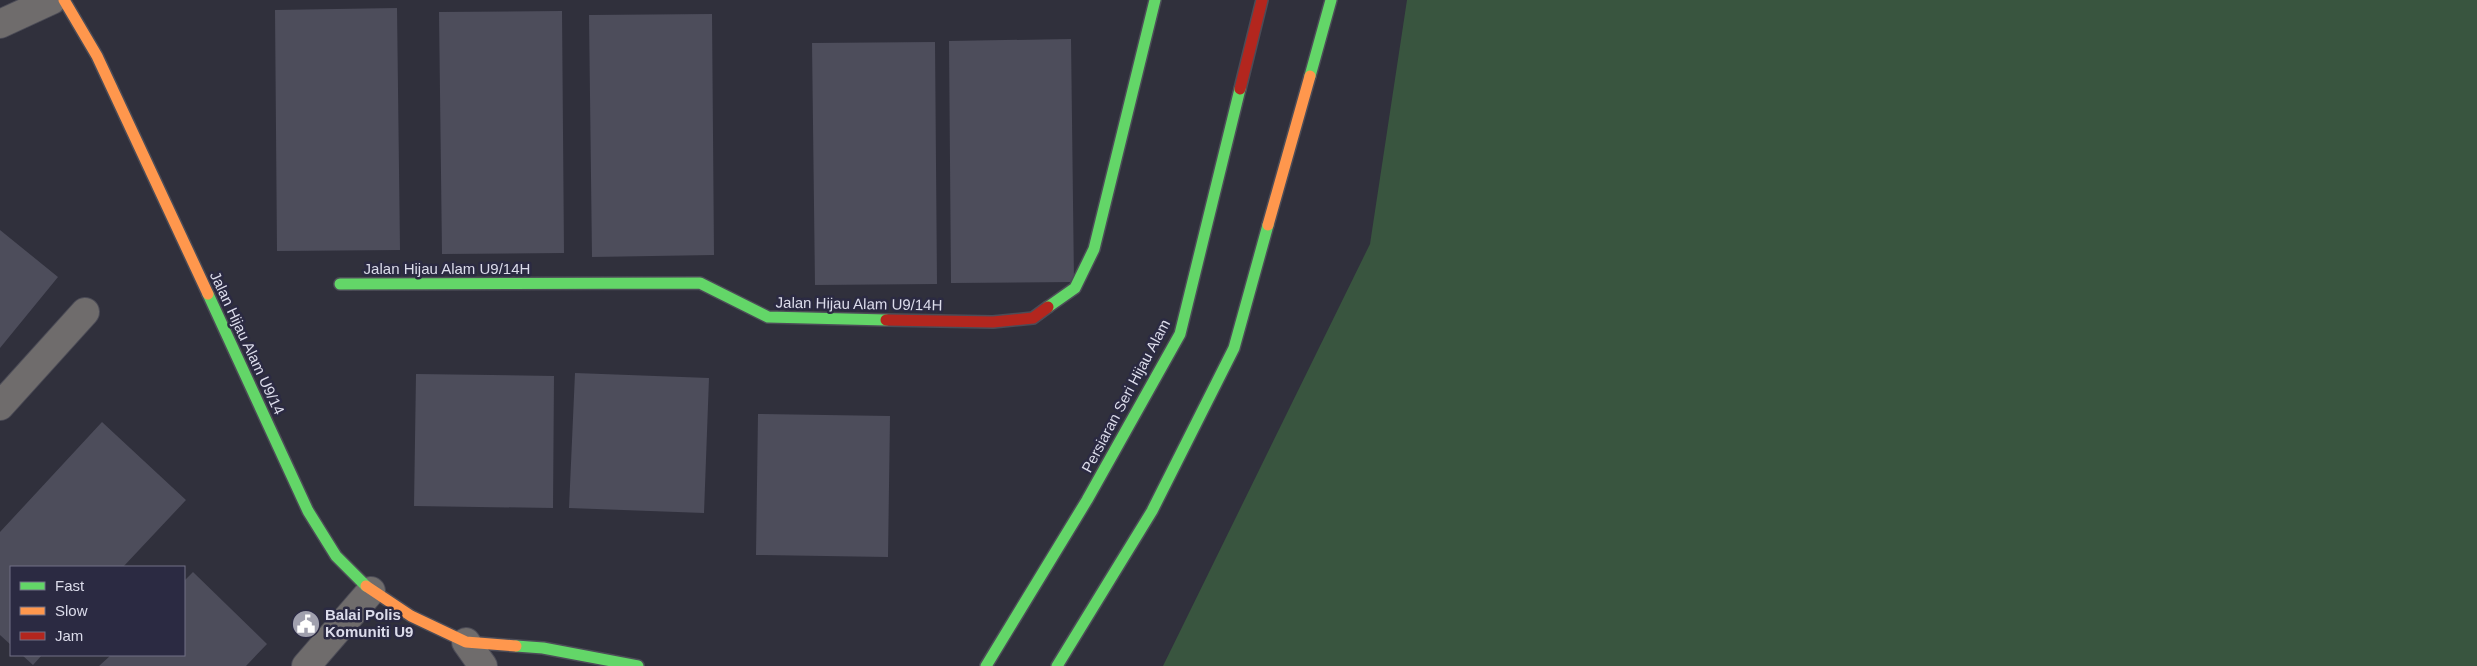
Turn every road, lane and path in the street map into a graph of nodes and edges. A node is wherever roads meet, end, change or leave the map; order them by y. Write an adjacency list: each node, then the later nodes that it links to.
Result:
1 (52, 0): 6 (street)
2 (64, 0): 10 (street, Jalan Hijau Alam U9/14)
3 (1155, 0): 7 (street, Jalan Hijau Alam U9/14H)
4 (1262, 0): 15 (street, Persiaran Seri Hijau Alam)
5 (1331, 0): 16 (street)
6 (0, 24)
7 (340, 284)
8 (85, 312): 9 (street)
9 (0, 406)
10 (370, 591): 11 (street, Jalan Hijau Alam U9/14); 12 (street)
11 (466, 642): 13 (street); 14 (street)
12 (306, 666)
13 (483, 666)
14 (638, 666)
15 (986, 666)
16 (1056, 666)

